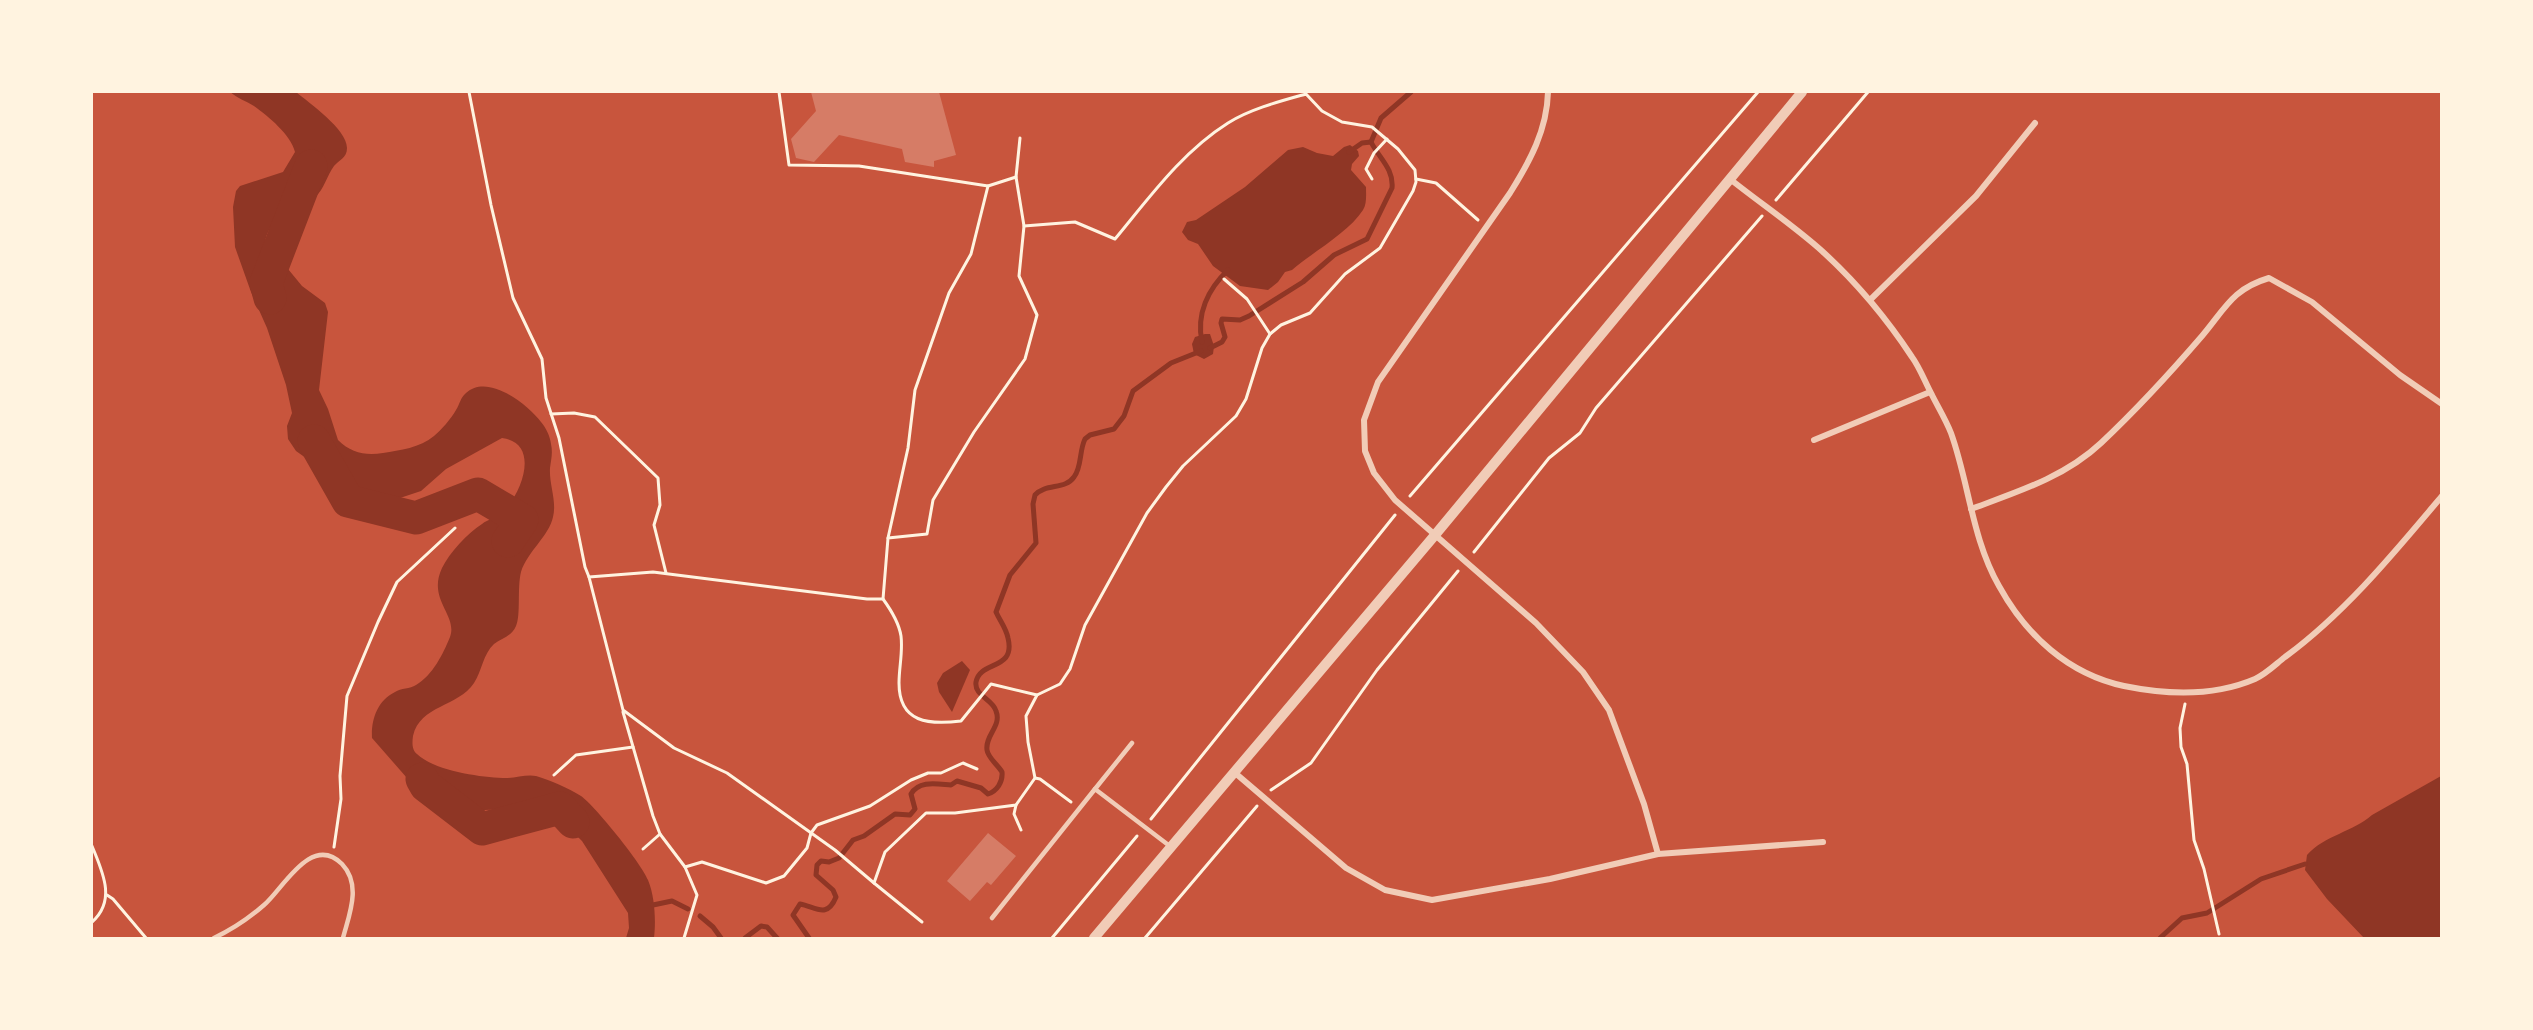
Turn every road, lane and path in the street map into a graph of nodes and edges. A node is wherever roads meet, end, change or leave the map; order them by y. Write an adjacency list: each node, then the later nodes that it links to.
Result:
1 (469, 92): 25 (path)
2 (779, 92): 15 (path)
3 (1548, 92): 19 (street)
4 (1758, 92): 27 (path)
5 (1802, 92): 14 (street)
6 (1868, 92): 16 (path)
7 (1306, 93): 10 (path); 18 (path)
8 (2035, 123): 21 (street)
9 (1020, 138): 11 (path)
10 (1386, 138): 12 (path); 13 (path)
11 (1016, 177): 15 (path); 18 (path)
12 (1372, 179)
13 (1416, 179): 19 (path); 22 (path)
14 (1730, 179): 21 (street); 32 (street)
15 (988, 186): 33 (path)
16 (1780, 196)
17 (1760, 219): 34 (path)
18 (1024, 226): 33 (path)
19 (1486, 226): 32 (street)
20 (1224, 279): 22 (path)
21 (1870, 300): 23 (street)
22 (1270, 334): 40 (path)
23 (1930, 392): 26 (street); 29 (street)
24 (2442, 404): 29 (street)
25 (551, 414): 35 (path); 37 (path)
26 (1814, 440)
27 (1413, 492)
28 (2442, 496): 39 (street)
29 (1971, 509): 39 (street)
30 (1391, 520): 53 (path)
31 (455, 528): 62 (path)
32 (1436, 535): 45 (street); 61 (street)
33 (888, 538): 38 (path)
34 (1474, 552)
35 (666, 574): 37 (path); 38 (path)
36 (1455, 576): 48 (path)
37 (589, 577): 41 (path)
38 (883, 599): 40 (path)
39 (2189, 694): 69 (path)
40 (1037, 696): 47 (path)
41 (623, 710): 43 (path); 55 (path)
42 (1132, 743): 49 (lane)
43 (633, 747): 46 (path); 56 (path)
44 (976, 769): 55 (path)
45 (1234, 772): 59 (street); 61 (street)
46 (554, 775)
47 (1035, 778): 50 (path); 51 (path)
48 (1274, 788)
49 (1095, 789): 51 (lane); 53 (lane)
50 (1016, 804): 54 (path); 64 (path)
51 (1079, 809): 66 (lane)
52 (1251, 813): 76 (path)
53 (1145, 827): 59 (lane); 74 (path)
54 (1021, 830)
55 (811, 833): 63 (path); 64 (path)
56 (660, 834): 60 (path); 63 (path)
57 (1823, 842): 61 (street)
58 (92, 846): 65 (path)
59 (1171, 847): 75 (street)
60 (643, 849)
61 (1658, 854)
62 (333, 858): 71 (lane); 72 (lane)
63 (685, 867): 73 (path)
64 (874, 883): 68 (path)
65 (107, 895): 67 (path); 70 (path)
66 (992, 918)
67 (92, 922)
68 (922, 922)
69 (2219, 934)
70 (146, 939)
71 (214, 939)
72 (343, 939)
73 (684, 939)
74 (1052, 939)
75 (1094, 939)
76 (1145, 939)

